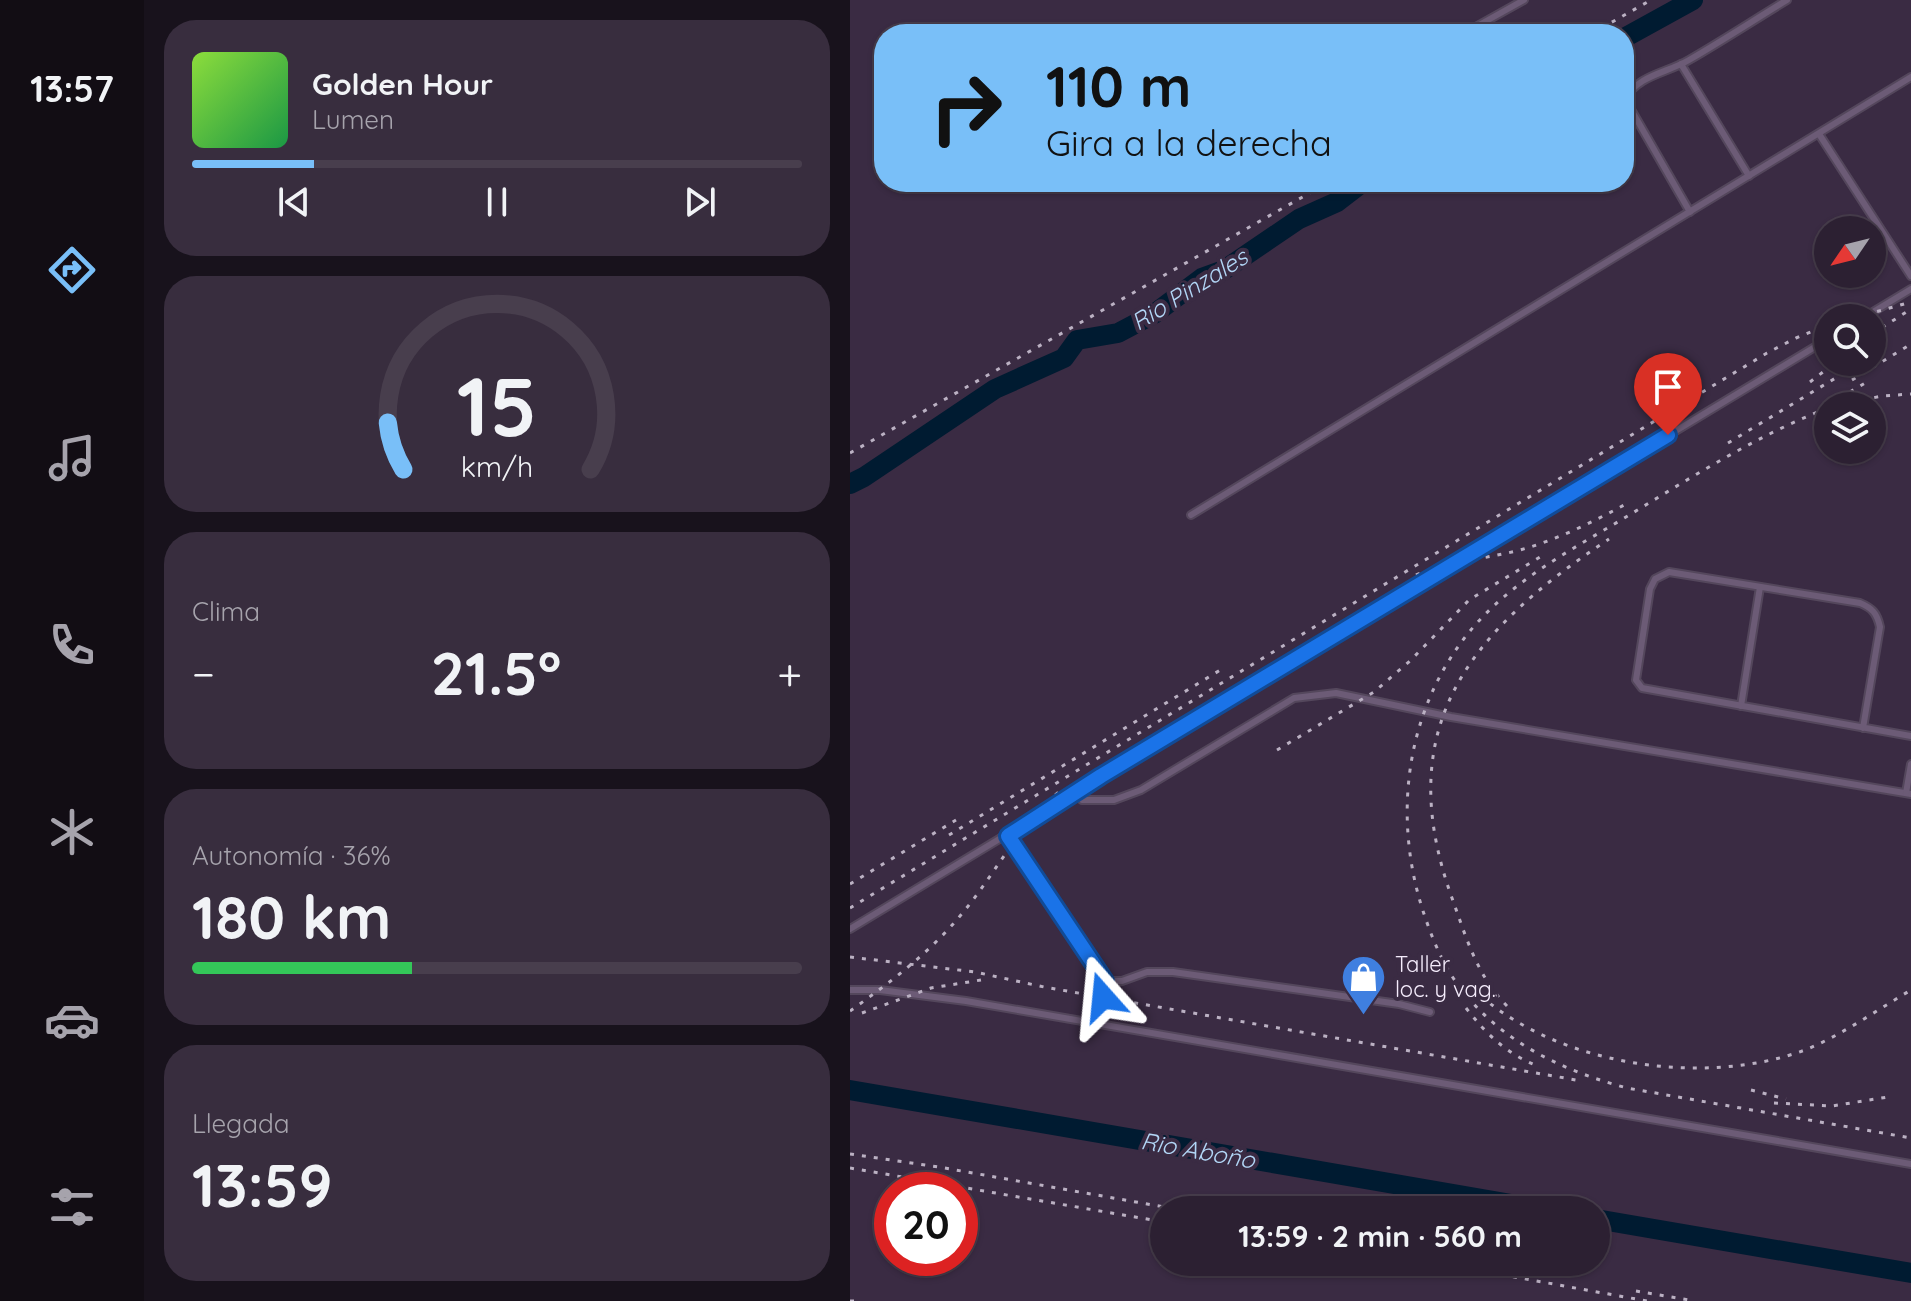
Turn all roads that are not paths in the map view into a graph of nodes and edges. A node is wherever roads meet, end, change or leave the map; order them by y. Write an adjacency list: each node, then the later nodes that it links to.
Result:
1 (1524, 0): 3 (lane)
2 (1787, 0): 4 (lane)
3 (1481, 24)
4 (1681, 64): 6 (lane); 9 (lane)
5 (1911, 77): 8 (lane)
6 (1634, 88)
7 (1634, 115): 10 (lane)
8 (1819, 134): 9 (lane); 11 (lane)
9 (1749, 176): 10 (lane)
10 (1690, 212): 15 (lane)
11 (1911, 276)
12 (1911, 289): 13 (lane)
13 (1886, 304)
14 (1814, 347): 21 (lane)
15 (1191, 515)
16 (1760, 587): 17 (lane); 17 (lane); 18 (lane)
17 (1741, 706): 18 (lane)
18 (1863, 728): 19 (lane)
19 (1911, 736)
20 (1911, 764): 22 (lane)
21 (1074, 793): 22 (lane); 23 (lane)
22 (1908, 793)
23 (1008, 836): 24 (lane); 25 (lane)
24 (850, 929)
25 (1105, 981): 27 (lane); 28 (lane)
26 (850, 990): 28 (lane)
27 (1430, 1012)
28 (1099, 1023): 29 (lane)
29 (1911, 1164)

